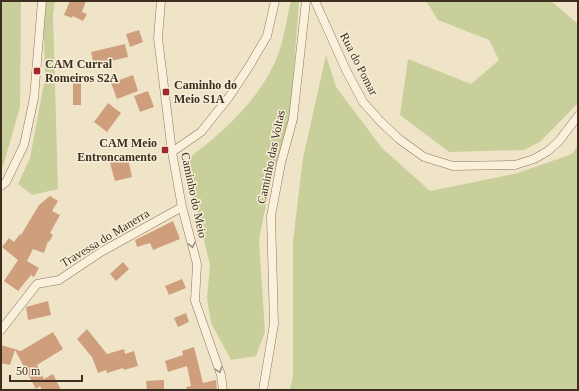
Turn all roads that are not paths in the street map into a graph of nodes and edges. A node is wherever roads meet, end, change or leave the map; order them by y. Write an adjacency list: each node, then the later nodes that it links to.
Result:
1 (42, 1): 8 (street)
2 (162, 1): 7 (street, Caminho do Meio)
3 (275, 1): 7 (street)
4 (306, 1): 12 (street, Caminho das Voltas)
5 (315, 1): 6 (street, Rua do Pomar)
6 (578, 116)
7 (172, 152): 9 (street, Caminho do Meio)
8 (1, 186)
9 (182, 207): 10 (street, Travessa do Manerra); 11 (street, Caminho do Meio, one-way to 11)
10 (1, 330)
11 (223, 390)
12 (263, 390)

